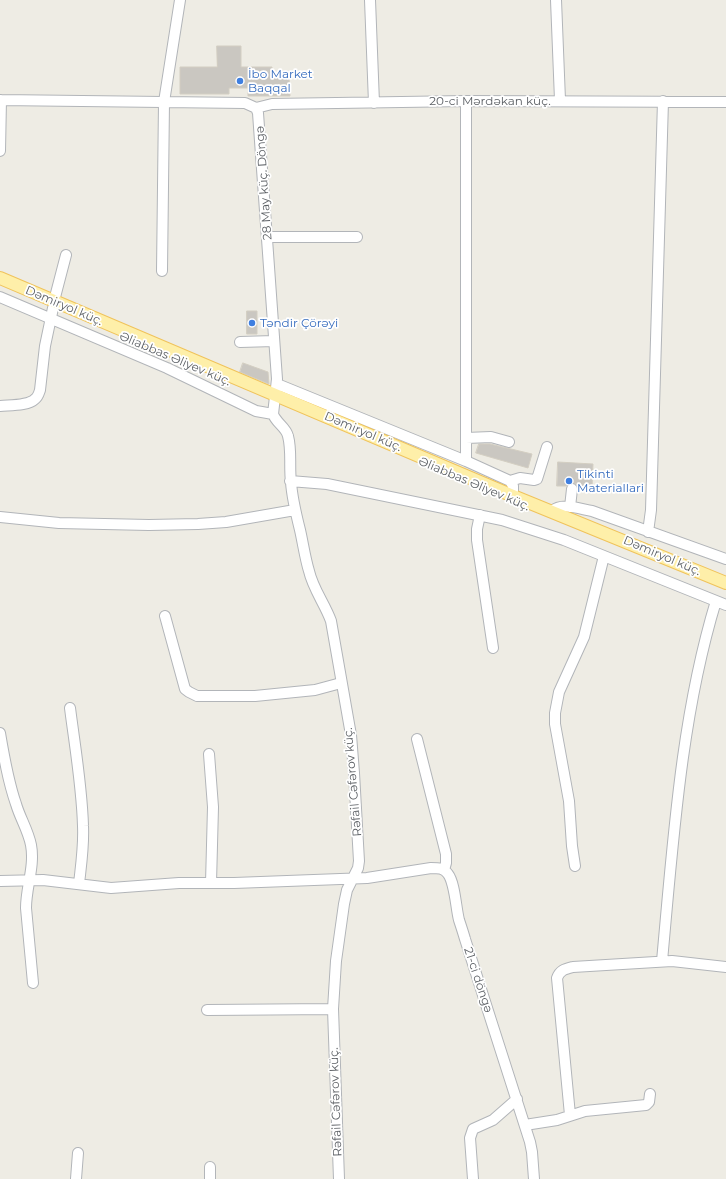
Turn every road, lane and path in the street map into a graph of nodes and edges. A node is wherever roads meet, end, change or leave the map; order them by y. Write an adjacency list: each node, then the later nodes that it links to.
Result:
1 (180, 0): 8 (street)
2 (370, 0): 10 (street)
3 (556, 0): 5 (street)
4 (1, 100): 8 (street); 12 (street)
5 (560, 100): 6 (street, 20-ci Mərdəkan küç.); 7 (street, 20-ci Mərdəkan küç.)
6 (466, 101): 10 (street, 20-ci Mərdəkan küç.); 26 (street)
7 (663, 101): 9 (street, 20-ci Mərdəkan küç.); 39 (street)
8 (164, 102): 11 (street); 16 (street)
9 (726, 102)
10 (374, 103): 11 (street, 20-ci Mərdəkan küç.)
11 (256, 108): 13 (street, 28 May küç. Döngə)
12 (0, 151)
13 (267, 237): 14 (street); 21 (street, 28 May küç. Döngə)
14 (357, 237)
15 (66, 255): 20 (street)
16 (162, 271)
17 (0, 278): 20 (main road, Dəmiryol küç.)
18 (0, 286): 20 (main road, Əliabbas Əliyev küç.)
19 (0, 297): 20 (street)
20 (52, 309): 23 (main road, Əliabbas Əliyev küç.); 24 (street); 25 (street)
21 (274, 341): 22 (street); 23 (street, 28 May küç. Döngə)
22 (240, 342)
23 (275, 393): 25 (street); 29 (street); 33 (main road, Dəmiryol küç.); 43 (main road, Əliabbas Əliyev küç.)
24 (0, 406)
25 (272, 414): 30 (street, Rəfail Cəfərov küç.)
26 (466, 438): 27 (street); 29 (street)
27 (509, 442)
28 (547, 447): 31 (street)
29 (466, 461): 31 (street)
30 (290, 481): 35 (street, Rəfail Cəfərov küç.); 37 (street)
31 (510, 481): 33 (street)
32 (572, 489): 34 (street)
33 (513, 496): 36 (main road, Dəmiryol küç.)
34 (570, 507): 36 (street); 39 (street)
35 (295, 510): 38 (street); 47 (street, Rəfail Cəfərov küç.)
36 (552, 511): 42 (main road, Dəmiryol küç.)
37 (480, 515): 40 (street); 46 (street)
38 (0, 516)
39 (648, 532): 41 (street)
40 (604, 556): 44 (street); 52 (street)
41 (726, 559)
42 (726, 583)
43 (726, 590)
44 (721, 603): 59 (street)
45 (165, 616): 47 (street)
46 (493, 648)
47 (341, 683): 54 (street, Rəfail Cəfərov küç.)
48 (70, 708): 58 (street)
49 (0, 733): 55 (street)
50 (417, 739): 53 (street)
51 (209, 754): 57 (street)
52 (575, 866)
53 (444, 870): 54 (street); 65 (street, 21-ci döngə)
54 (353, 878): 57 (street); 62 (street, Rəfail Cəfərov küç.)
55 (29, 880): 56 (street); 58 (street); 61 (street)
56 (0, 881)
57 (211, 883): 58 (street)
58 (79, 884)
59 (662, 961): 60 (street); 66 (street)
60 (726, 967)
61 (32, 983)
62 (333, 1009): 63 (street); 72 (street, Rəfail Cəfərov küç.)
63 (207, 1010)
64 (650, 1094): 66 (street)
65 (517, 1099): 67 (street, 21-ci döngə); 73 (street)
66 (570, 1115): 67 (street)
67 (525, 1126): 74 (street, 21-ci döngə)
68 (78, 1153): 70 (street)
69 (210, 1167): 71 (street)
70 (76, 1179)
71 (210, 1179)
72 (339, 1179)
73 (473, 1179)
74 (534, 1179)

